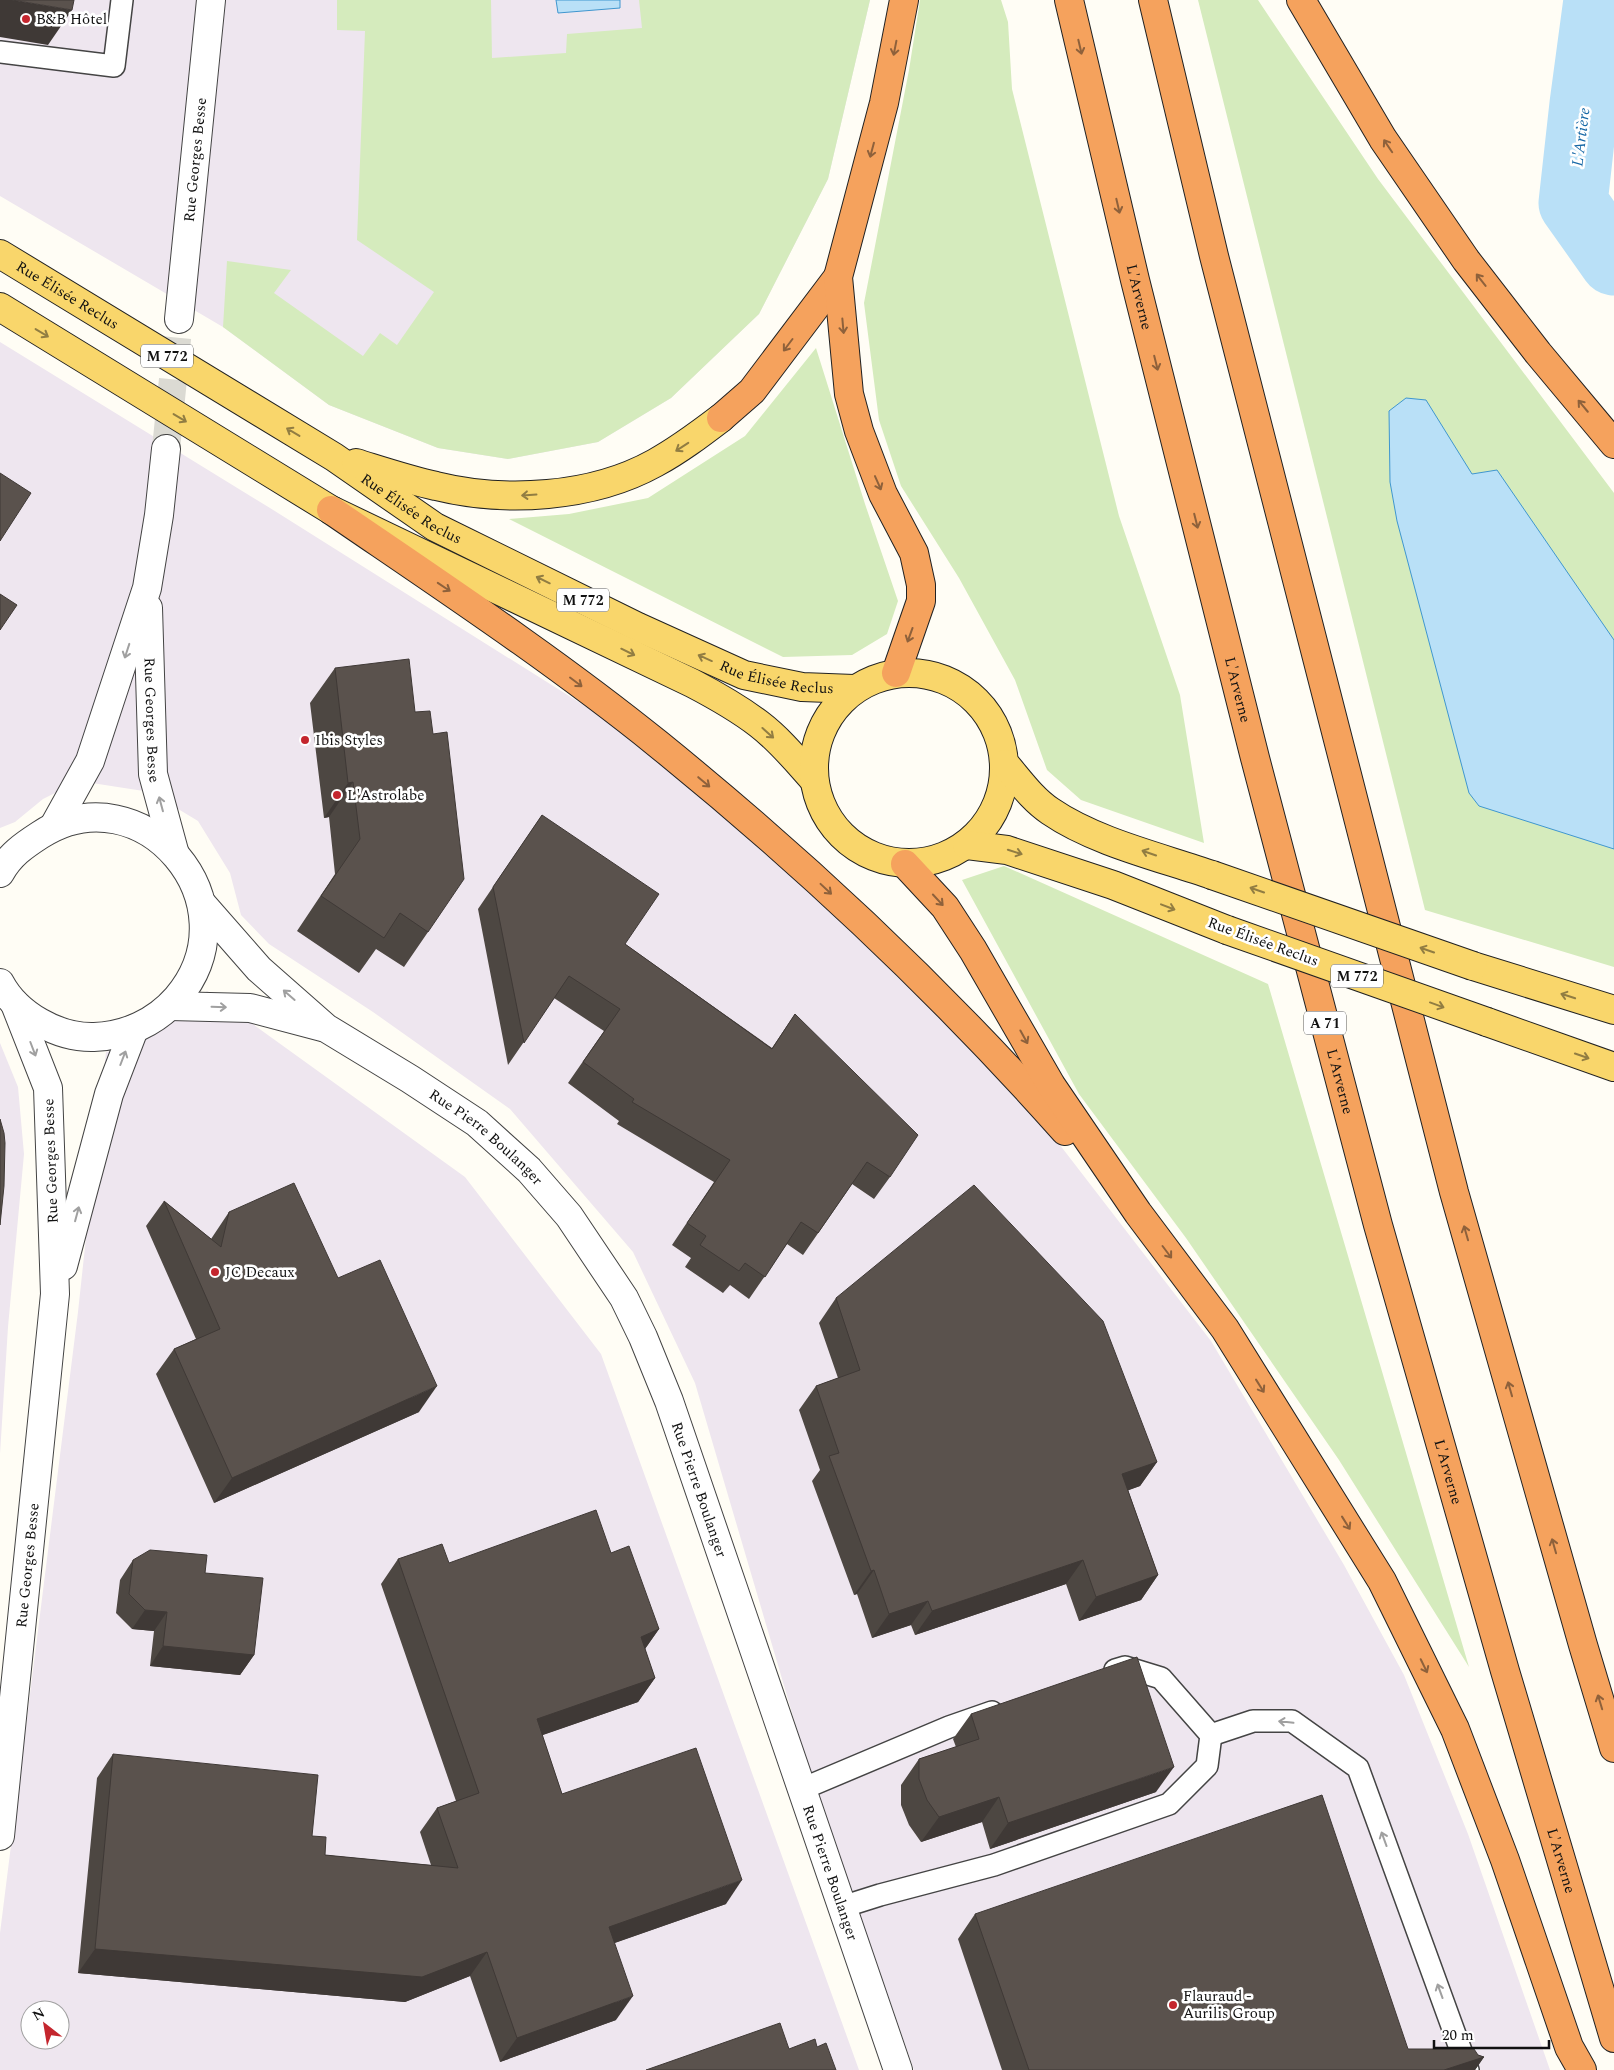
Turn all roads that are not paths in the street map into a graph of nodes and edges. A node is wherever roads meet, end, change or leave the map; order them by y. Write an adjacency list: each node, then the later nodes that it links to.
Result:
1 (122, 0): 7 (lane)
2 (211, 0): 11 (street, Rue Georges Besse)
3 (904, 0): 9 (highway, one-way to 9)
4 (1069, 0): 44 (highway, L'Arverne / A 71, one-way to 44)
5 (1153, 0): 40 (highway, one-way to 5)
6 (1301, 0): 13 (highway, one-way to 6)
7 (0, 52)
8 (0, 254): 15 (main road, Rue Élisée Reclus / M 772, one-way to 8)
9 (838, 277): 12 (highway, one-way to 12); 18 (highway, one-way to 18)
10 (0, 308): 16 (main road, Rue Élisée Reclus / M 772, one-way to 16)
11 (179, 320)
12 (721, 418): 15 (main road, one-way to 15)
13 (1614, 444)
14 (166, 449): 17 (street, Rue Georges Besse)
15 (334, 457): 19 (main road, Rue Élisée Reclus / M 772, one-way to 15)
16 (332, 510): 21 (main road, Rue Élisée Reclus / M 772, one-way to 21); 35 (highway, one-way to 35)
17 (147, 588): 22 (street, Rue Georges Besse, one-way to 22); 25 (street, Rue Georges Besse, one-way to 17)
18 (896, 673): 19 (main road); 20 (main road)
19 (854, 689): 21 (main road)
20 (1005, 764): 23 (main road); 31 (main road, one-way to 20, bridge)
21 (814, 780): 26 (main road)
22 (54, 826): 24 (street); 25 (street)
23 (967, 845): 26 (main road); 34 (main road, Rue Élisée Reclus / M 772, one-way to 34, bridge)
24 (9, 847): 27 (street)
25 (174, 851): 28 (street)
26 (905, 864): 35 (highway, one-way to 35)
27 (0, 873)
28 (202, 904): 30 (street); 32 (street, Rue Pierre Boulanger, one-way to 28)
29 (8, 993): 33 (street); 36 (street, Rue Georges Besse, one-way to 36)
30 (170, 1006): 32 (street, Rue Pierre Boulanger, one-way to 32); 33 (street)
31 (1614, 1010)
32 (326, 1028): 41 (street, Rue Pierre Boulanger)
33 (134, 1029): 36 (street, Rue Georges Besse, one-way to 33)
34 (1614, 1067)
35 (1138, 1213): 47 (highway, one-way to 47)
36 (55, 1294): 42 (street, Rue Georges Besse)
37 (1097, 1676): 39 (lane)
38 (1014, 1705): 41 (lane)
39 (1211, 1735): 43 (lane); 46 (lane, one-way to 39)
40 (1614, 1748)
41 (802, 1789): 43 (street, Rue Pierre Boulanger)
42 (0, 1836)
43 (842, 1907): 45 (street, Rue Pierre Boulanger)
44 (1614, 2038)
45 (898, 2070)
46 (1468, 2070)
47 (1582, 2070)

